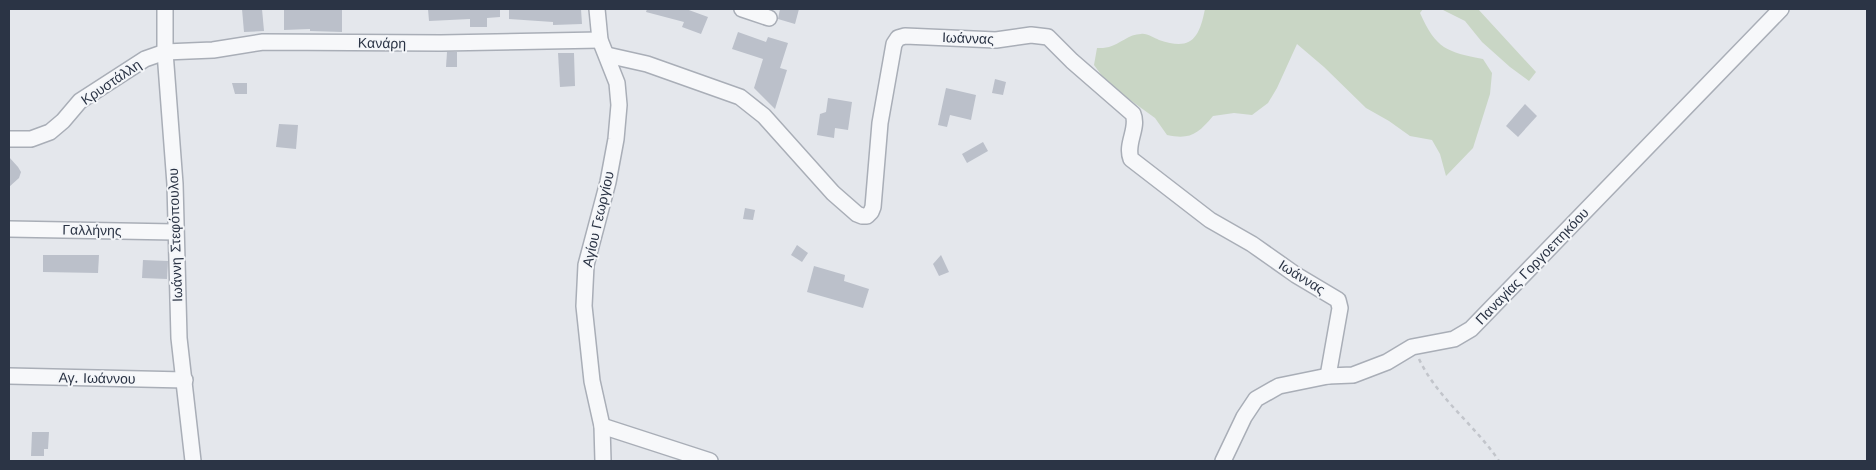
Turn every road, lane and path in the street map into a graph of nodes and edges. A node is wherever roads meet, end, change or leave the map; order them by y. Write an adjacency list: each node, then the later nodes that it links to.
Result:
1 (165, 9): 7 (street, Ιωάννη Στεφόπουλου)
2 (597, 9): 6 (street, Αγίου Γεωργίου)
3 (742, 9): 5 (street)
4 (1781, 9): 12 (street, Παναγίας Γοργοεπηκόου)
5 (769, 18)
6 (600, 40): 7 (street, Κανάρη); 8 (street, Αγίου Γεωργίου)
7 (165, 52): 9 (street, Κρυστάλλη); 11 (street, Ιωάννη Στεφόπουλου)
8 (607, 56): 14 (street, Ιωάννας); 16 (street, Αγίου Γεωργίου)
9 (9, 139)
10 (9, 229): 11 (street, Γαλλήνης)
11 (175, 232): 15 (street, Ιωάννη Στεφόπουλου)
12 (1412, 347): 14 (street, Παναγίας Γοργοεπηκόου); 21 (path)
13 (9, 376): 15 (street, Αγ. Ιωάννου)
14 (1328, 376): 20 (street, Παναγίας Γοργοεπηκόου)
15 (185, 380): 17 (street, Ιωάννη Στεφόπουλου)
16 (602, 426): 18 (street, Αγίου Γεωργίου); 19 (street)
17 (193, 461)
18 (603, 461)
19 (710, 461)
20 (1223, 461)
21 (1499, 461)

